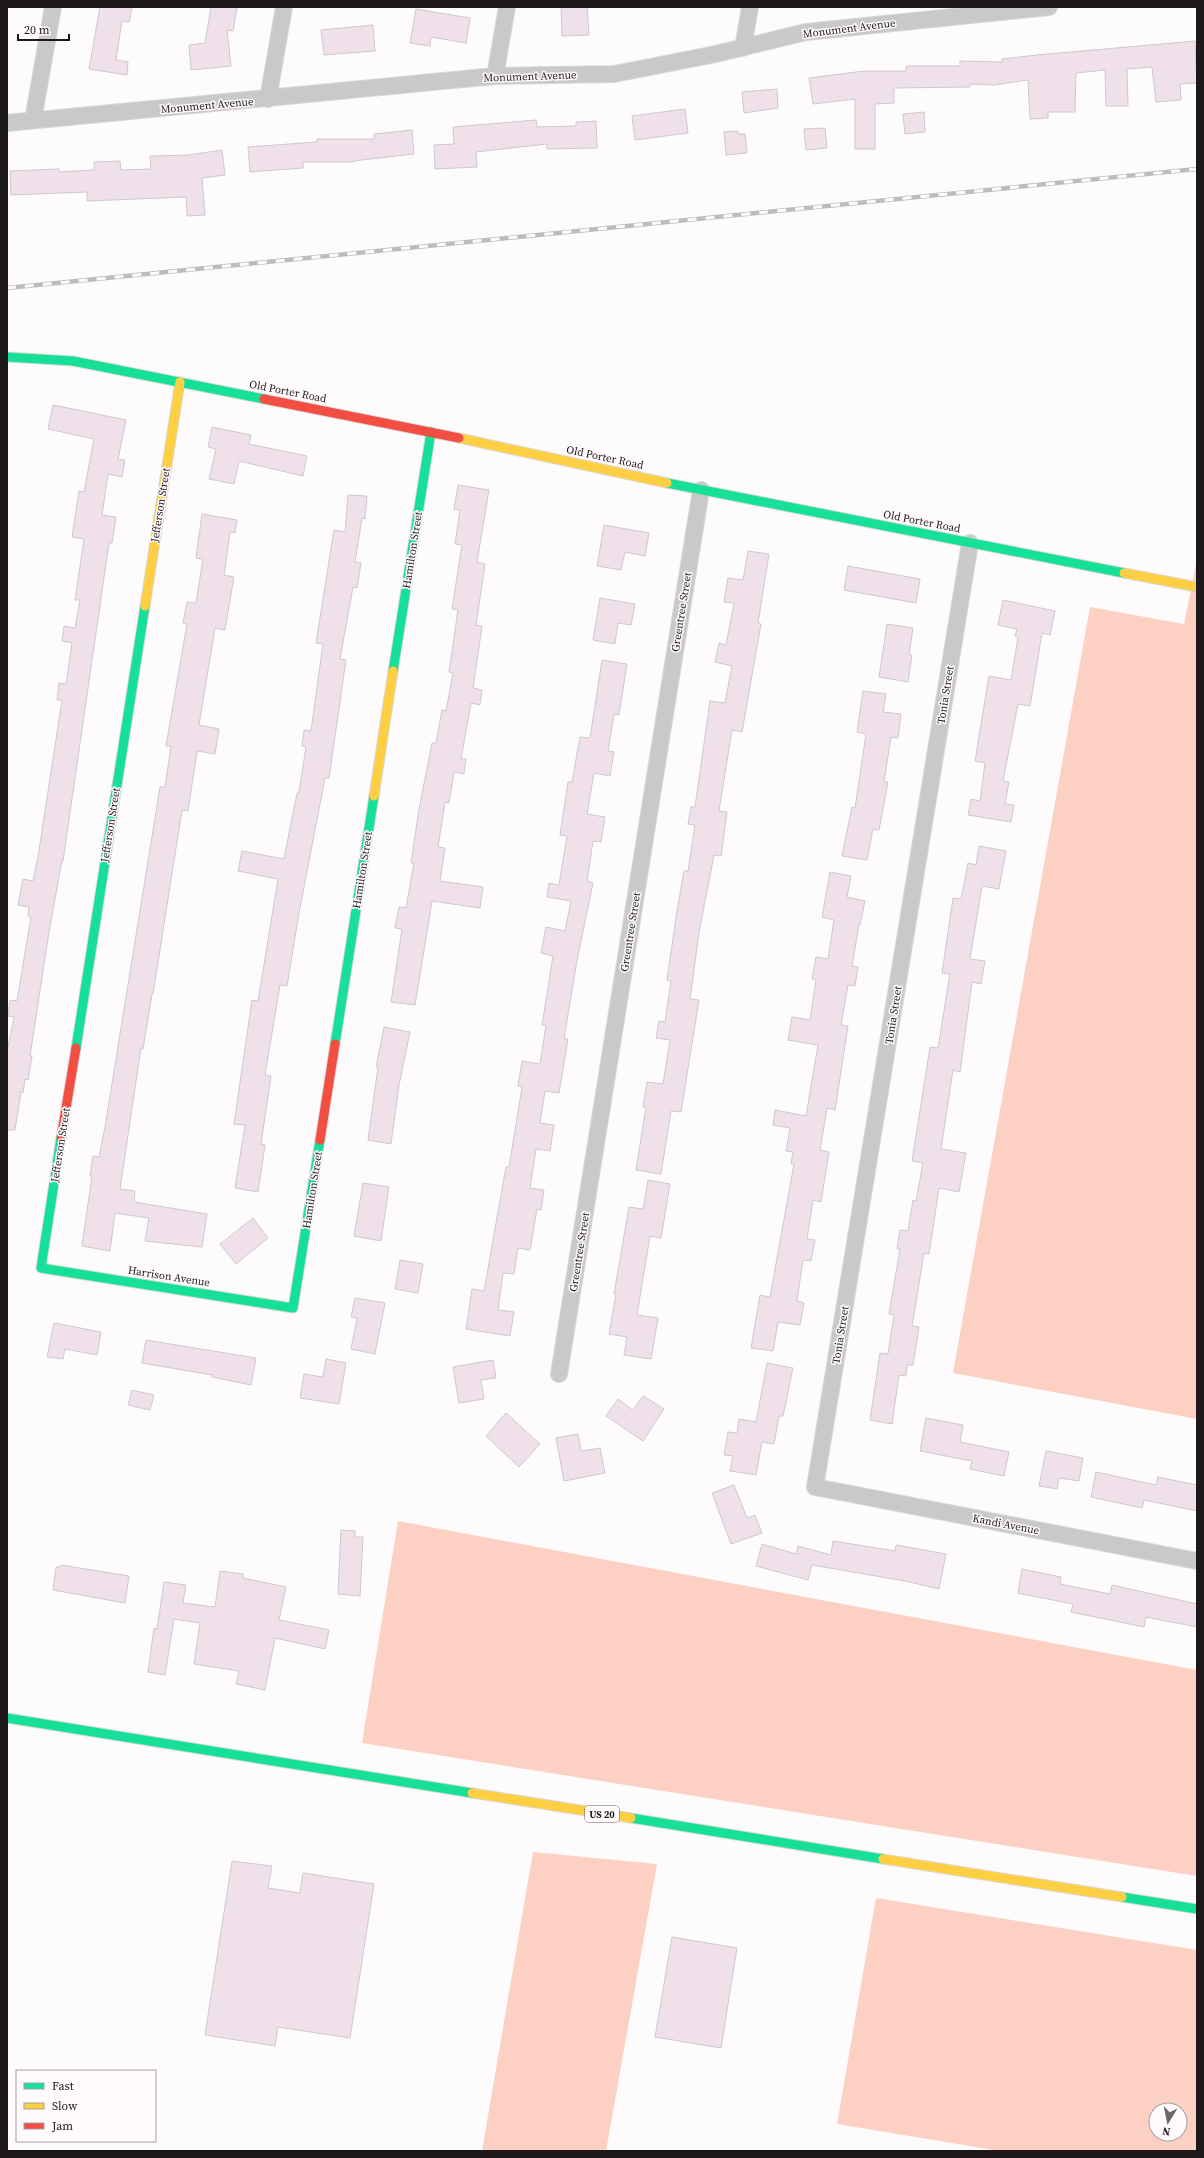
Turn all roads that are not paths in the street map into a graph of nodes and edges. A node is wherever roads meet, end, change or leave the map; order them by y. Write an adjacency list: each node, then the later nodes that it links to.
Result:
1 (53, 7): 9 (street)
2 (284, 7): 8 (street)
3 (507, 7): 7 (street)
4 (750, 7): 6 (street)
5 (1049, 7): 6 (street, Monument Avenue)
6 (743, 48): 7 (street, Monument Avenue)
7 (495, 76): 8 (street, Monument Avenue)
8 (268, 99): 9 (street, Monument Avenue)
9 (33, 120): 10 (street, Monument Avenue)
10 (7, 123)
11 (7, 357): 12 (street, Old Porter Road)
12 (180, 382): 13 (street, Old Porter Road); 17 (street, Jefferson Street)
13 (431, 432): 14 (street, Old Porter Road); 18 (street, Hamilton Street)
14 (701, 490): 15 (street, Old Porter Road); 19 (street, Greentree Street)
15 (970, 543): 16 (street, Old Porter Road); 20 (street, Tonia Street)
16 (1197, 588)
17 (41, 1268): 18 (street, Harrison Avenue)
18 (293, 1308)
19 (560, 1374)
20 (815, 1487): 21 (street, Kandi Avenue)
21 (1197, 1561)
22 (7, 1718): 23 (street, US 20)
23 (1197, 1909)

